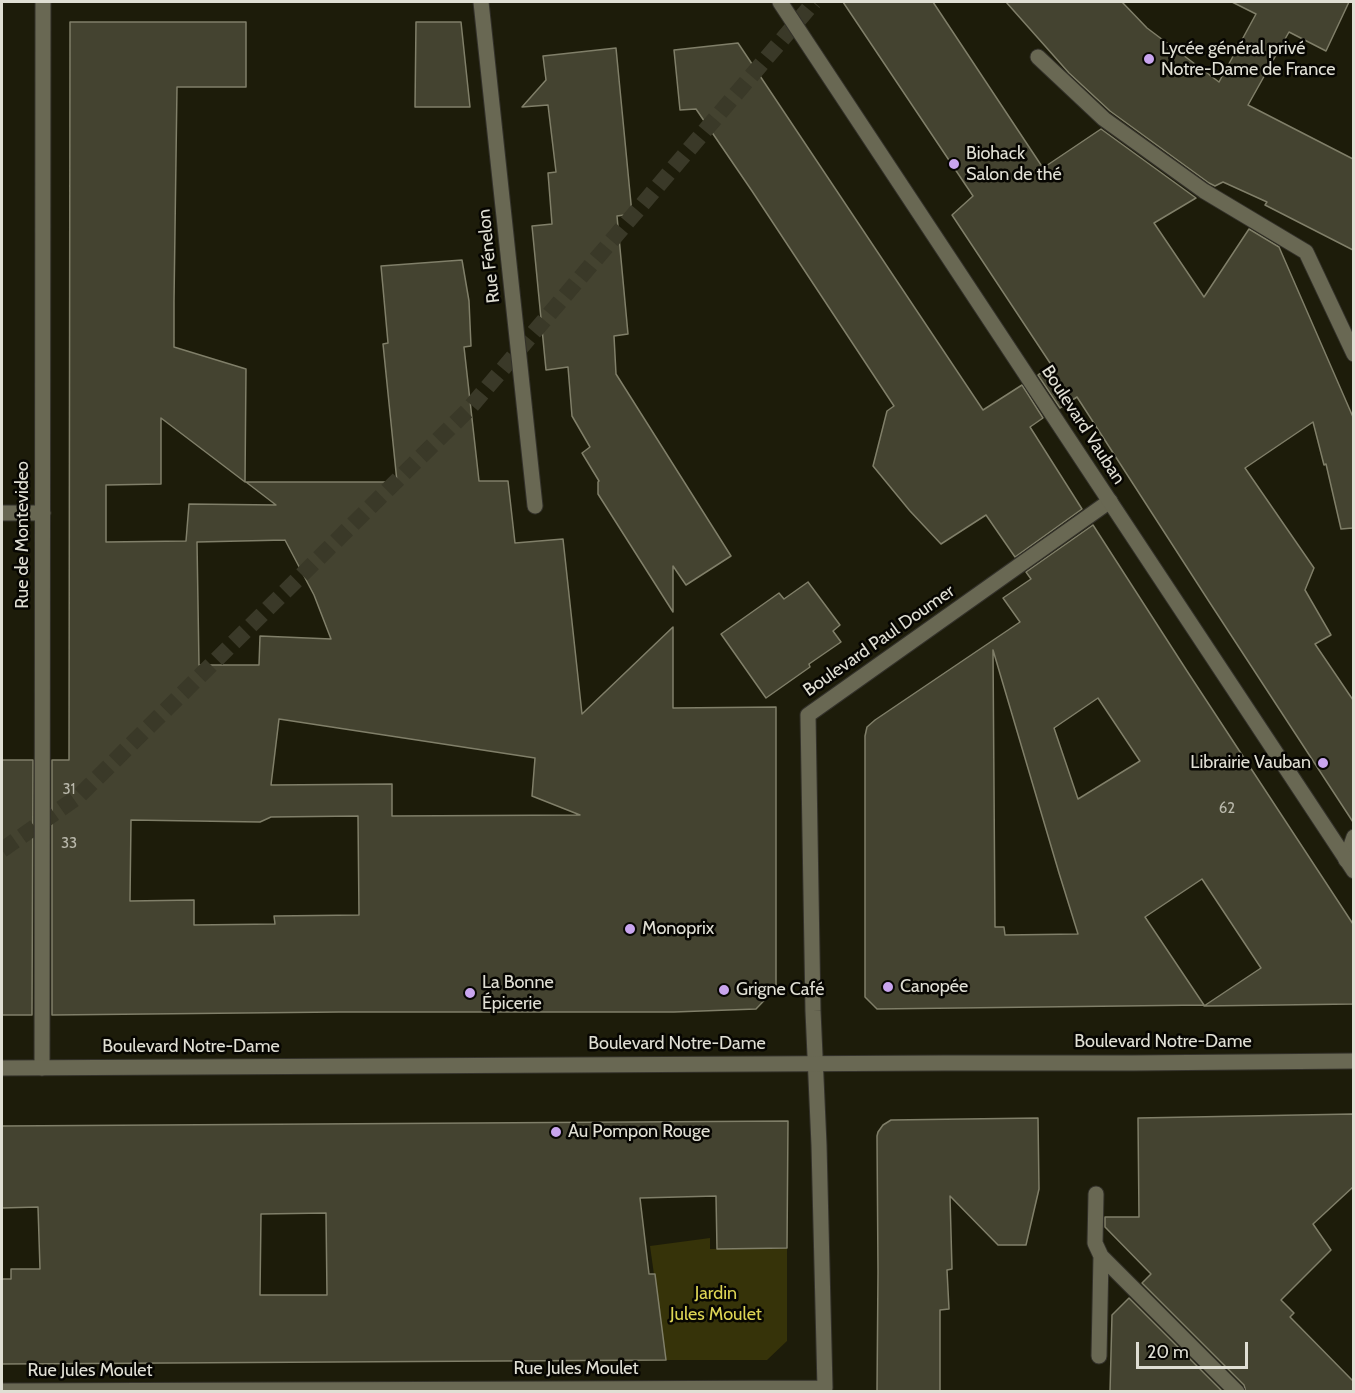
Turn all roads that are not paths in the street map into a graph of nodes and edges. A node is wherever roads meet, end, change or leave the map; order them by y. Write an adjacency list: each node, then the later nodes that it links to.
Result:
1 (43, 2): 9 (street, Rue de Montevideo)
2 (481, 2): 7 (street, Rue Fénelon)
3 (780, 2): 6 (street, Boulevard Vauban)
4 (1038, 57): 5 (street)
5 (1353, 354)
6 (1110, 501): 11 (street, Boulevard Vauban); 13 (street, Boulevard Paul Doumer)
7 (535, 506)
8 (2, 513): 9 (street)
9 (43, 513): 15 (street, Rue de Montevideo)
10 (1353, 837): 11 (street)
11 (1350, 865)
12 (1353, 1060): 13 (street, Boulevard Notre-Dame)
13 (816, 1063): 15 (street, Boulevard Notre-Dame); 19 (street, Rue Jules Moulet)
14 (2, 1068): 15 (street, Boulevard Notre-Dame)
15 (42, 1068)
16 (1096, 1194): 17 (street)
17 (1101, 1256): 18 (street); 20 (street)
18 (1099, 1356)
19 (2, 1391)
20 (1237, 1392)

